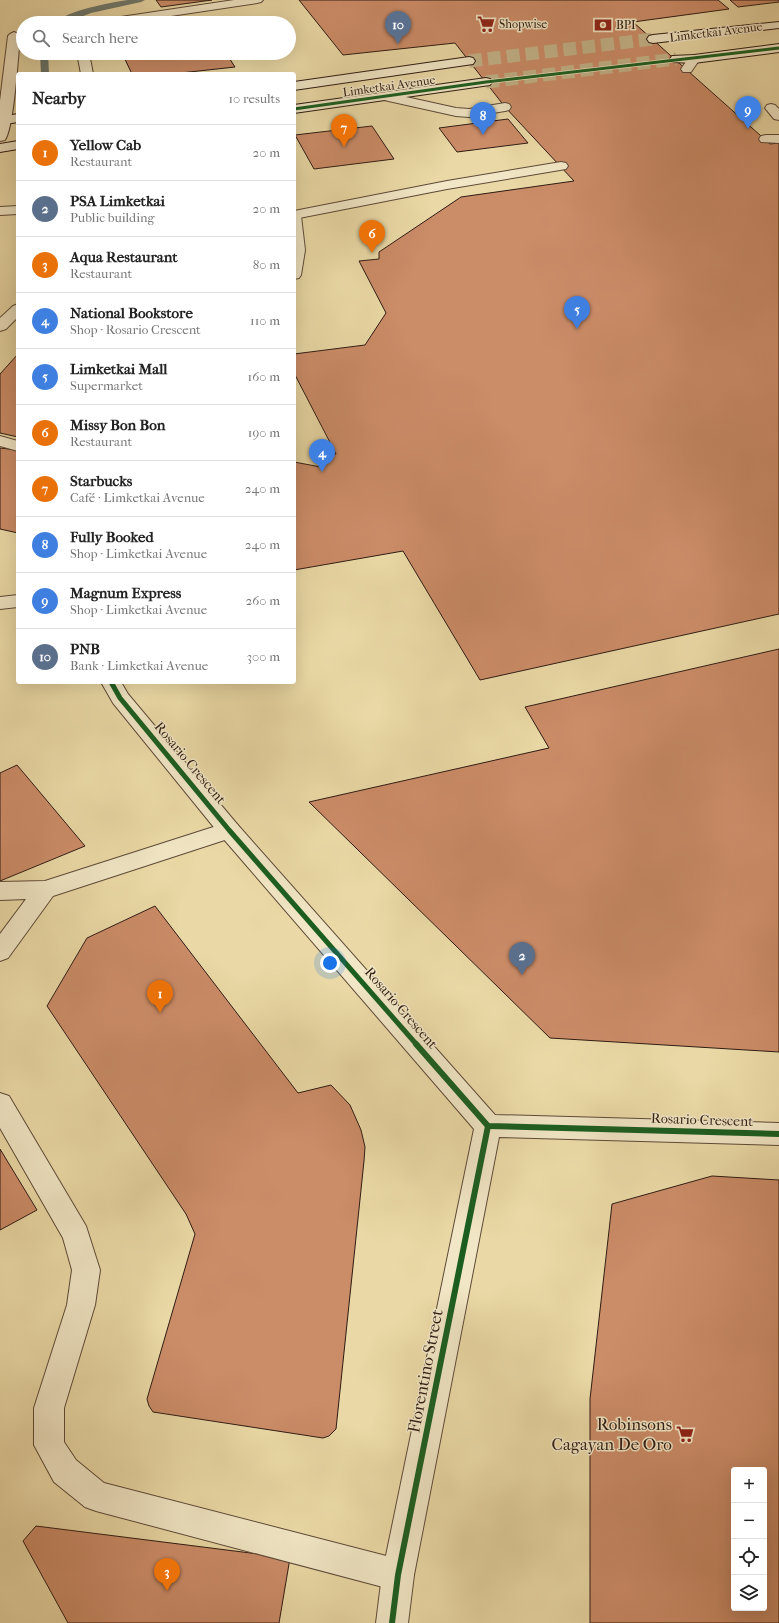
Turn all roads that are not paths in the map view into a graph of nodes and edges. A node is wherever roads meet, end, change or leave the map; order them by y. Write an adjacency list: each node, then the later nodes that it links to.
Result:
1 (258, 0): 2 (street)
2 (148, 16)
3 (779, 25): 5 (street, Limketkai Avenue)
4 (14, 36): 19 (street)
5 (653, 39)
6 (779, 48): 8 (street, Limketkai Avenue)
7 (676, 59): 8 (street, Limketkai Avenue)
8 (694, 59): 11 (street)
9 (84, 60): 12 (street)
10 (469, 61): 14 (street, Limketkai Avenue)
11 (687, 69)
12 (87, 72)
13 (486, 82): 15 (street, Limketkai Avenue)
14 (296, 86)
15 (388, 97): 16 (street); 17 (street, Limketkai Avenue)
16 (505, 107)
17 (296, 109)
18 (16, 118): 19 (street)
19 (2, 120): 20 (street)
20 (0, 137)
21 (16, 145): 22 (street)
22 (0, 148)
23 (561, 166): 26 (street)
24 (16, 210): 25 (street)
25 (0, 211)
26 (296, 216)
27 (296, 233): 28 (street)
28 (296, 262)
29 (16, 312): 30 (street)
30 (8, 324)
31 (0, 441): 32 (street)
32 (16, 445)
33 (16, 601): 34 (street)
34 (0, 603)
35 (112, 684): 36 (street, Rosario Crescent)
36 (229, 830): 37 (street); 41 (street, Rosario Crescent)
37 (45, 890): 38 (street); 39 (street)
38 (0, 891)
39 (0, 952)
40 (0, 1104): 43 (street)
41 (488, 1126): 42 (street, Rosario Crescent); 43 (street, Florentino Street)
42 (779, 1134)
43 (398, 1575): 44 (street, Florentino Street)
44 (392, 1623)

